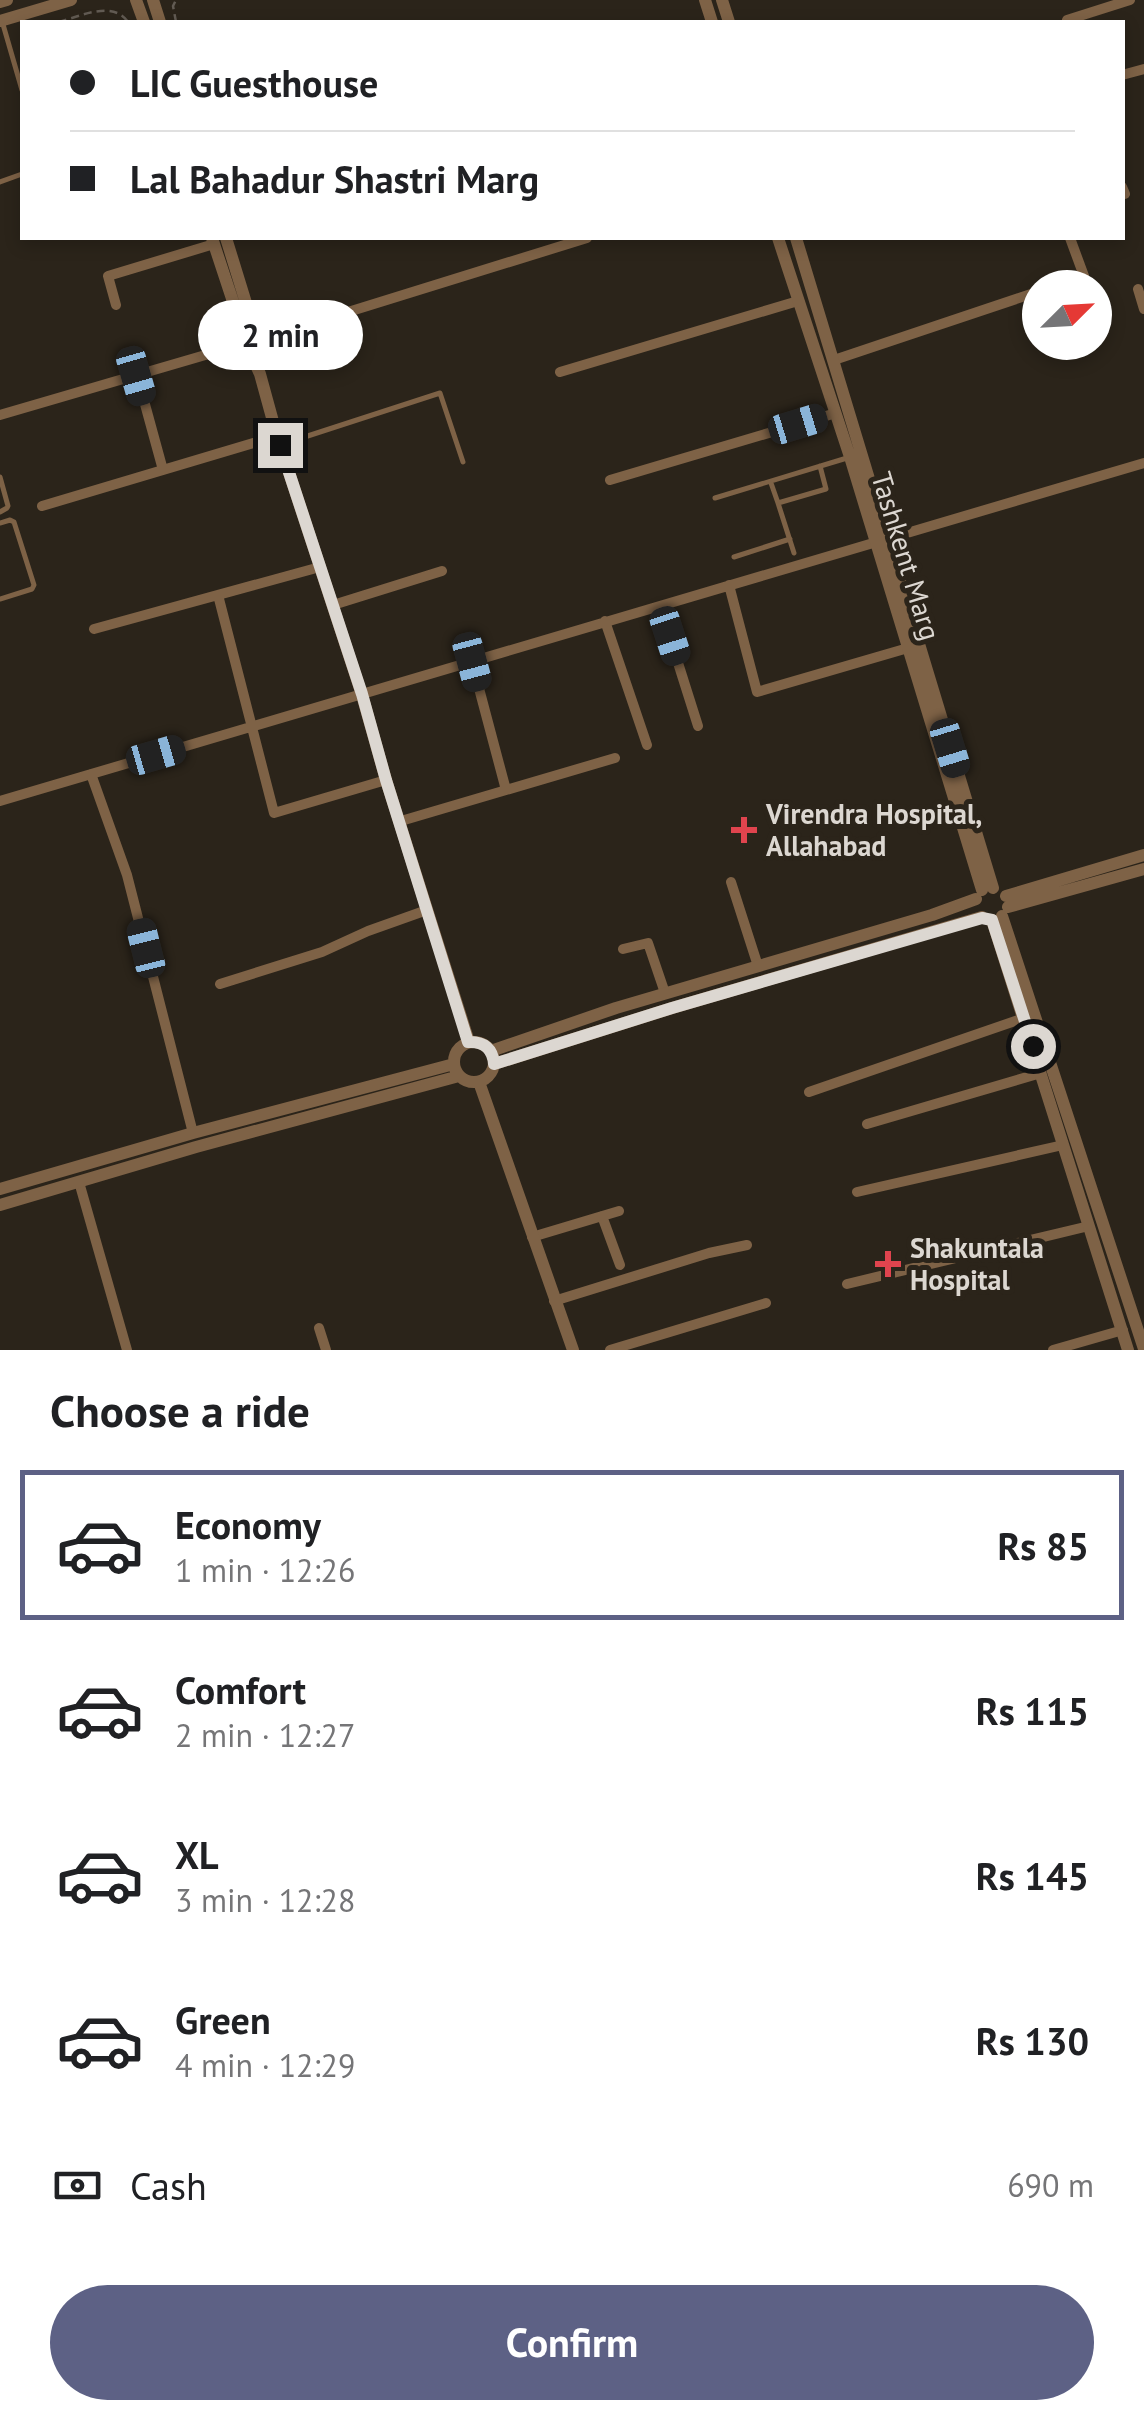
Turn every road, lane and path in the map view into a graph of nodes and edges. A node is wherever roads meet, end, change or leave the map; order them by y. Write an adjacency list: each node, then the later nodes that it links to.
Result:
1 (70, 0): 3 (street)
2 (1130, 0): 6 (street)
3 (1, 20): 7 (lane)
4 (66, 20): 5 (path)
5 (126, 20)
6 (1067, 20)
7 (20, 83)
8 (217, 240): 17 (street); 19 (street)
9 (582, 240): 19 (street)
10 (779, 240): 16 (street, Tashkent Marg)
11 (797, 240): 20 (street, Tashkent Marg)
12 (1071, 240): 13 (street)
13 (1082, 270)
14 (1138, 289): 18 (street)
15 (1022, 297): 20 (street)
16 (798, 300): 21 (street); 23 (street, Tashkent Marg)
17 (116, 306)
18 (1144, 309)
19 (252, 342): 22 (street); 25 (street)
20 (834, 360): 40 (street, Tashkent Marg)
21 (560, 372)
22 (136, 376): 24 (street); 30 (street)
23 (836, 413): 26 (street, Tashkent Marg); 32 (street)
24 (0, 415)
25 (279, 440): 27 (lane); 30 (street); 43 (street)
26 (850, 457): 29 (lane); 40 (street, Tashkent Marg)
27 (463, 462)
28 (1144, 463): 40 (street)
29 (820, 466): 33 (lane); 35 (lane)
30 (162, 470): 36 (street)
31 (0, 477): 37 (lane)
32 (610, 480)
33 (771, 481): 34 (lane); 35 (lane)
34 (715, 498)
35 (778, 504): 39 (lane)
36 (42, 506)
37 (0, 512)
38 (0, 523): 47 (lane)
39 (790, 539): 41 (lane); 42 (lane)
40 (881, 540): 45 (street); 52 (street, Tashkent Marg); 67 (street, Tashkent Marg)
41 (794, 553)
42 (734, 557)
43 (320, 567): 46 (street); 48 (street)
44 (442, 572): 48 (street)
45 (729, 586): 49 (street); 52 (street)
46 (218, 596): 51 (street); 56 (street)
47 (0, 599)
48 (333, 605): 54 (street)
49 (660, 606): 50 (street); 55 (street)
50 (605, 622): 53 (street); 57 (street)
51 (94, 629)
52 (908, 648): 67 (street, Tashkent Marg)
53 (472, 662): 54 (street); 61 (street)
54 (362, 694): 56 (street); 60 (street)
55 (698, 726)
56 (252, 727): 59 (street); 60 (street)
57 (647, 745)
58 (614, 758): 61 (street)
59 (91, 774): 62 (street); 82 (street)
60 (386, 780): 63 (street)
61 (506, 790): 63 (street)
62 (0, 801)
63 (400, 822): 68 (street)
64 (1144, 855): 69 (street)
65 (1144, 869): 69 (street)
66 (731, 882): 71 (street)
67 (984, 892): 69 (street); 69 (street); 71 (street)
68 (427, 910): 72 (street); 75 (street)
69 (998, 911): 74 (street); 76 (street); 99 (street)
70 (623, 949): 73 (street)
71 (758, 966): 73 (street)
72 (220, 984)
73 (665, 993): 76 (street)
74 (1024, 1018): 78 (street); 80 (street)
75 (468, 1042): 76 (street); 77 (street)
76 (493, 1058): 79 (street)
77 (456, 1070): 79 (street); 82 (street); 84 (street)
78 (1041, 1073): 81 (street); 83 (street)
79 (479, 1082): 91 (street)
80 (809, 1092)
81 (867, 1124)
82 (193, 1132): 85 (street)
83 (1063, 1146): 86 (street); 90 (street)
84 (79, 1182): 87 (street); 100 (street)
85 (0, 1189)
86 (857, 1192)
87 (0, 1205)
88 (619, 1211): 89 (street)
89 (602, 1216): 91 (street); 93 (street)
90 (1089, 1226): 94 (street); 98 (street)
91 (532, 1237): 95 (street)
92 (747, 1245): 95 (street)
93 (620, 1265)
94 (848, 1284)
95 (554, 1301): 102 (street)
96 (766, 1302): 103 (street)
97 (318, 1328): 101 (street)
98 (1123, 1330): 104 (street); 105 (street)
99 (1144, 1349)
100 (127, 1350)
101 (326, 1350)
102 (572, 1350)
103 (610, 1350)
104 (1054, 1350)
105 (1128, 1350)

